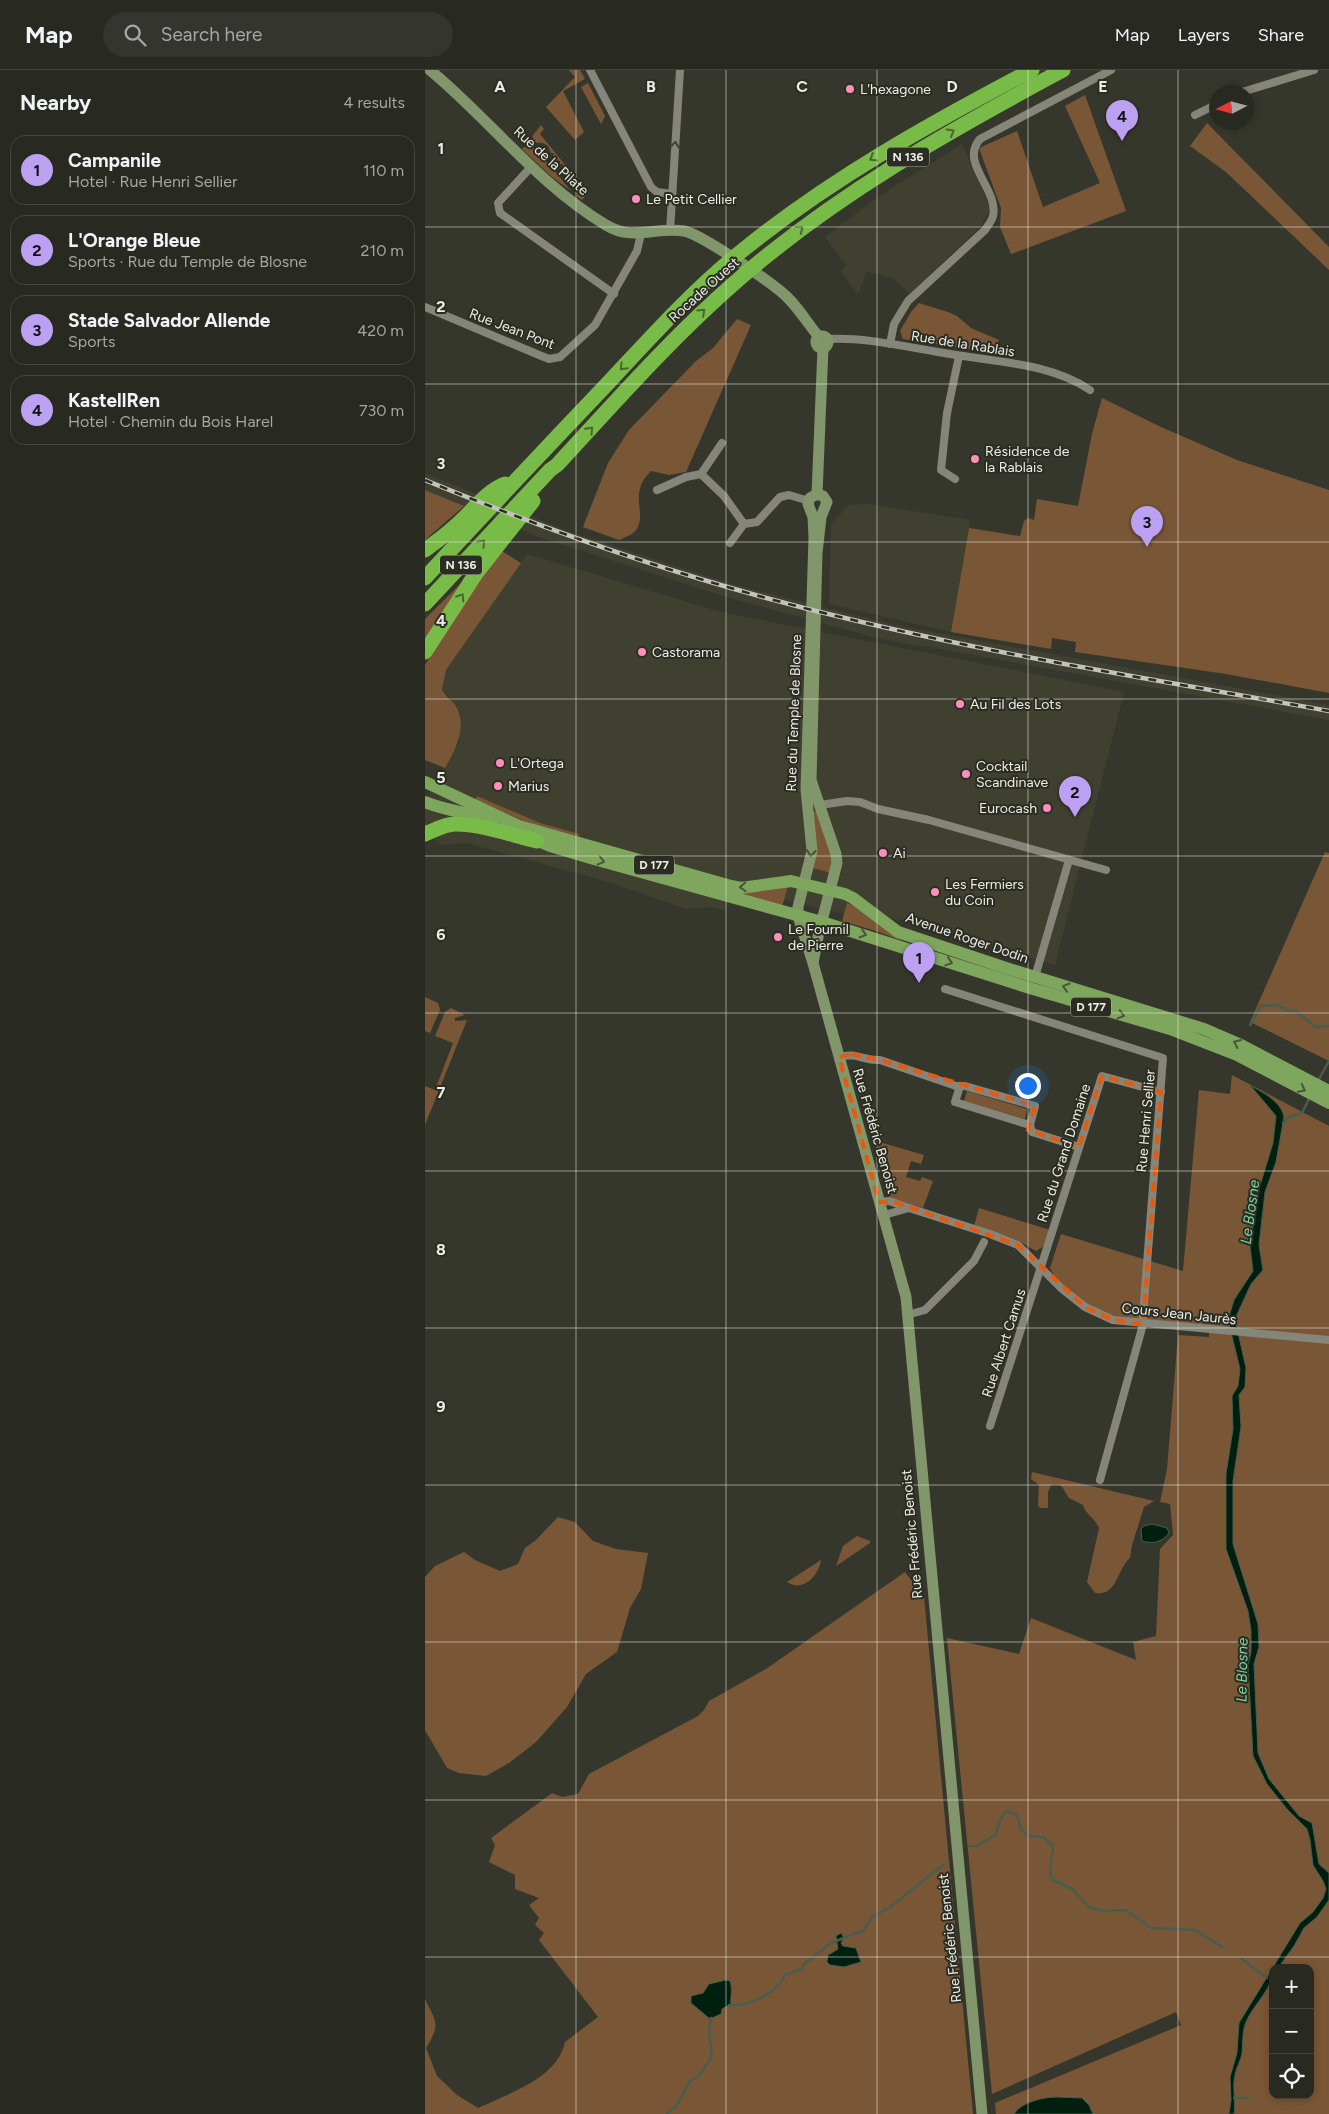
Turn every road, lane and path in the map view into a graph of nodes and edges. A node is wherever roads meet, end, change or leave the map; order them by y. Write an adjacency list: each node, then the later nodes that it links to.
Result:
1 (430, 70): 13 (street, Rue de la Pilate)
2 (590, 70): 14 (street)
3 (680, 70): 14 (street, one-way to 3)
4 (1013, 70): 10 (highway)
5 (1032, 70): 10 (highway, Rocade Ouest / N 136)
6 (1063, 70): 30 (highway, Rocade Ouest / N 136, one-way to 6)
7 (1111, 70): 20 (street)
8 (1314, 70): 9 (street)
9 (1254, 88)
10 (976, 99): 28 (highway, Rocade Ouest / N 136, one-way to 28)
11 (1209, 108): 12 (street)
12 (1195, 115)
13 (531, 167): 16 (street, Rue de la Pilate); 17 (street)
14 (672, 194): 15 (street)
15 (670, 231): 16 (street, Rue de la Pilate); 19 (street)
16 (641, 234): 17 (street, Rue Jean Pont)
17 (614, 294): 18 (street, Rue Jean Pont)
18 (425, 307)
19 (823, 341): 20 (street, Rue de la Rablais); 27 (street, Rue du Temple de Blosne)
20 (890, 344): 21 (street, Rue de la Rablais)
21 (959, 356): 22 (street, Rue de la Rablais); 25 (street)
22 (1090, 390)
23 (722, 443): 24 (street)
24 (701, 474): 26 (street); 29 (street)
25 (955, 480)
26 (657, 490)
27 (815, 504): 29 (street); 35 (street, Rue du Temple de Blosne)
28 (471, 519): 32 (highway); 33 (highway, N 136)
29 (744, 524): 31 (street)
30 (503, 530): 34 (highway, Rocade Ouest / N 136, one-way to 30); 36 (highway, one-way to 30)
31 (730, 543)
32 (425, 550)
33 (425, 578)
34 (425, 604)
35 (813, 637): 41 (street, Rue du Temple de Blosne); 42 (street, Rue du Temple de Blosne)
36 (425, 652)
37 (425, 782): 38 (main road, Avenue Roger Dodin / D 177)
38 (449, 792): 39 (main road); 47 (main road, Avenue Roger Dodin / D 177, one-way to 38)
39 (425, 794)
40 (425, 802): 44 (main road, Avenue Roger Dodin / D 177)
41 (807, 805): 42 (street); 47 (street, Rue du Temple de Blosne, one-way to 47)
42 (821, 805): 45 (street); 48 (street, Rue du Temple de Blosne)
43 (425, 834): 44 (highway)
44 (537, 841): 49 (main road, Avenue Roger Dodin / D 177, one-way to 49)
45 (1069, 860): 46 (street); 52 (street)
46 (1106, 870)
47 (804, 883): 48 (main road, Avenue Roger Dodin / D 177); 49 (street, Rue du Temple de Blosne)
48 (831, 891): 50 (street, Rue du Temple de Blosne); 52 (main road, Avenue Roger Dodin / D 177)
49 (798, 916): 50 (main road, Avenue Roger Dodin / D 177); 51 (street, Rue Frédéric Benoist)
50 (822, 922): 51 (street, Rue Frédéric Benoist); 55 (main road, Avenue Roger Dodin / D 177, one-way to 55)
51 (813, 963): 54 (street, Rue Frédéric Benoist)
52 (1035, 977): 55 (main road, Avenue Roger Dodin / D 177, one-way to 52)
53 (945, 989): 58 (street, Rue Henri Sellier)
54 (839, 1057): 56 (street); 62 (street, Rue Frédéric Benoist)
55 (1278, 1070): 57 (main road, Avenue Roger Dodin); 59 (main road, Avenue Roger Dodin, one-way to 59)
56 (960, 1086): 60 (street); 60 (street)
57 (1329, 1091)
58 (1161, 1092): 61 (street, Rue du Grand Domaine); 68 (street, Rue Henri Sellier)
59 (1329, 1103)
60 (1030, 1125): 61 (street)
61 (1079, 1146): 66 (street, Rue du Grand Domaine)
62 (879, 1202): 63 (street, Cours Jean Jaurès); 64 (street, Rue Frédéric Benoist)
63 (909, 1208): 64 (street); 66 (street, Cours Jean Jaurès)
64 (884, 1215): 67 (street, Rue Frédéric Benoist)
65 (983, 1242): 67 (street)
66 (1042, 1266): 68 (street, Cours Jean Jaurès); 70 (street, Rue Albert Camus)
67 (907, 1315): 72 (street, Rue Frédéric Benoist)
68 (1143, 1324): 69 (street, Cours Jean Jaurès); 71 (street, Rue Henri Sellier)
69 (1329, 1340)
70 (990, 1426)
71 (1100, 1480)
72 (982, 2114)

